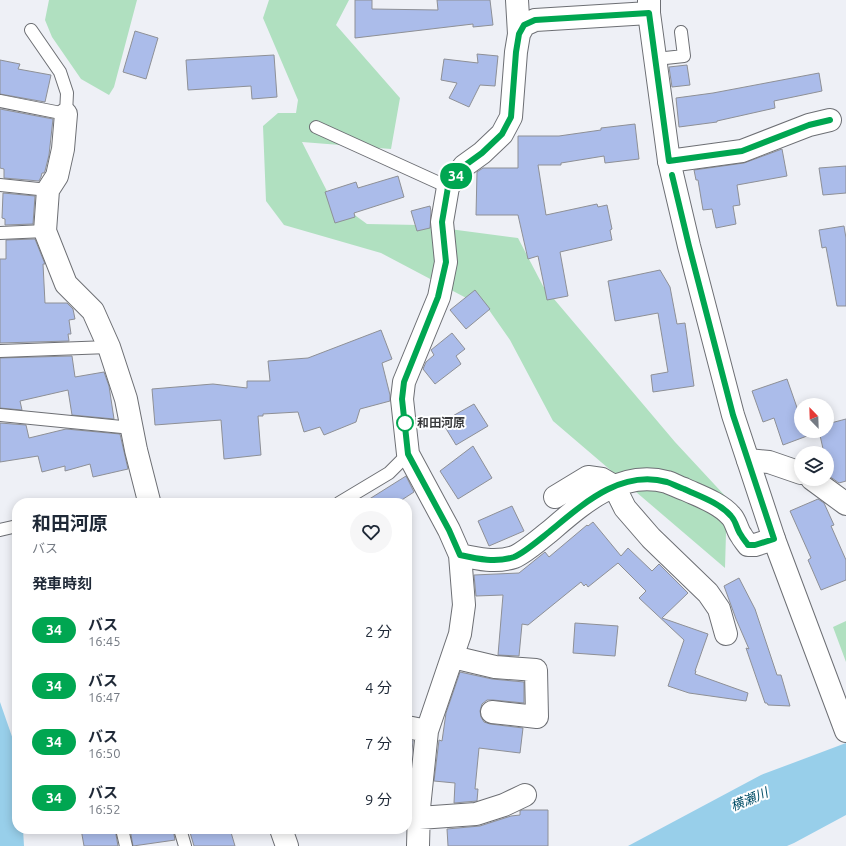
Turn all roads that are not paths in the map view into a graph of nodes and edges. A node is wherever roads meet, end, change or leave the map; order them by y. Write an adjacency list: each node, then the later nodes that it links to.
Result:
1 (517, 0): 5 (street)
2 (649, 6): 5 (street); 6 (street)
3 (31, 30): 8 (lane)
4 (681, 32): 6 (lane)
5 (519, 34): 13 (street)
6 (656, 59): 11 (street)
7 (0, 101): 8 (lane)
8 (66, 114): 14 (street)
9 (830, 120): 11 (street)
10 (316, 127): 13 (lane)
11 (669, 161): 22 (street)
12 (0, 185): 14 (lane)
13 (448, 187): 21 (street)
14 (48, 190): 15 (street)
15 (45, 231): 16 (lane); 17 (street)
16 (0, 233)
17 (109, 347): 18 (lane); 20 (street)
18 (0, 351)
19 (0, 415): 20 (lane)
20 (132, 428): 27 (street)
21 (408, 454): 28 (lane); 33 (street)
22 (748, 460): 23 (street); 32 (street)
23 (794, 471)
24 (614, 486): 26 (street); 32 (street); 33 (street); 34 (street)
25 (822, 486): 29 (street)
26 (556, 497)
27 (145, 498)
28 (348, 498)
29 (846, 504)
30 (12, 527): 31 (lane)
31 (0, 530)
32 (774, 539): 38 (street)
33 (460, 555): 35 (street)
34 (726, 634)
35 (453, 657): 36 (street); 37 (street)
36 (492, 712)
37 (417, 729): 40 (street)
38 (846, 732)
39 (525, 795): 40 (street)
40 (419, 818): 47 (street)
41 (123, 834): 44 (lane)
42 (181, 834): 45 (lane)
43 (283, 834): 46 (street)
44 (126, 846)
45 (185, 846)
46 (287, 846)
47 (418, 846)

